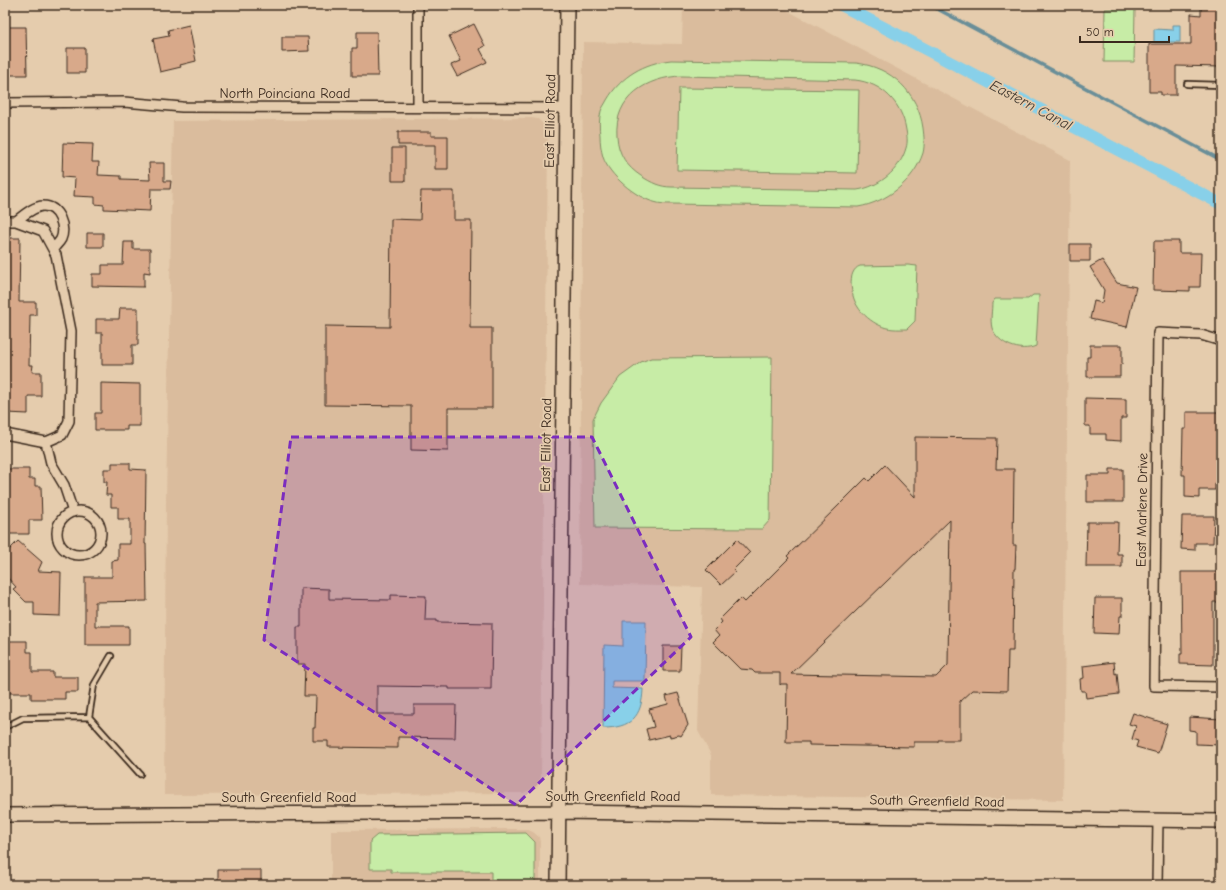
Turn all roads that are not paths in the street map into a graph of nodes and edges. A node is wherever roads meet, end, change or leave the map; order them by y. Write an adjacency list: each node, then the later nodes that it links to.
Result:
1 (418, 5): 6 (street)
2 (567, 5): 7 (main road, East Elliot Road)
3 (1187, 84): 4 (lane)
4 (1221, 85)
5 (5, 103): 6 (street, North Poinciana Road)
6 (418, 107): 7 (street, North Poinciana Road)
7 (566, 108): 20 (main road, East Elliot Road)
8 (5, 221): 9 (street)
9 (16, 221): 10 (street); 10 (street)
10 (53, 249): 13 (street)
11 (1221, 341): 16 (street, East Marlene Drive)
12 (5, 434): 13 (street)
13 (46, 442): 14 (street)
14 (73, 512): 14 (street)
15 (111, 656): 17 (lane)
16 (1221, 687)
17 (88, 717): 18 (lane); 19 (lane)
18 (5, 727)
19 (140, 774)
20 (558, 812): 21 (main road, South Greenfield Road); 22 (main road, South Greenfield Road); 24 (main road, East Elliot Road)
21 (5, 815)
22 (1158, 820): 23 (main road, South Greenfield Road); 25 (street)
23 (1221, 821)
24 (558, 885)
25 (1157, 885)

